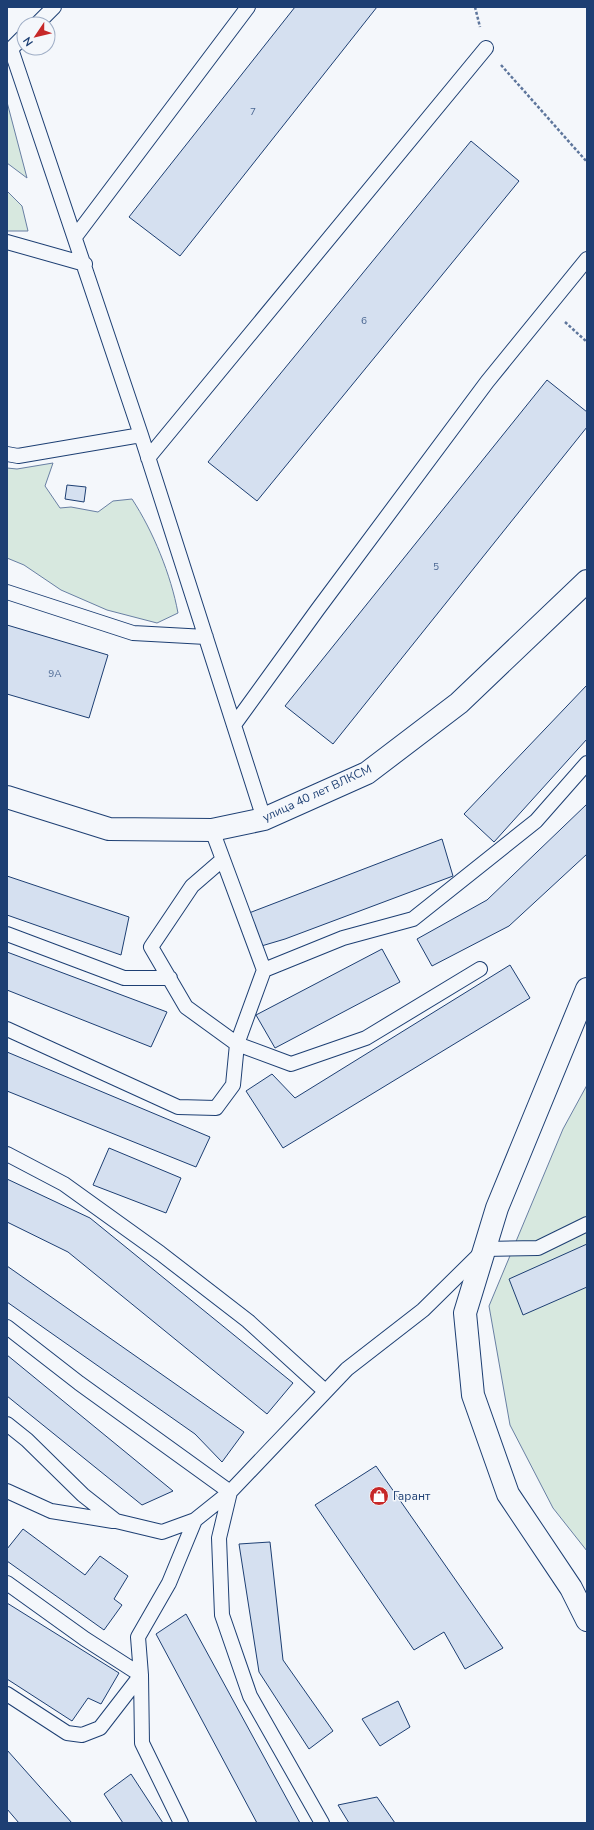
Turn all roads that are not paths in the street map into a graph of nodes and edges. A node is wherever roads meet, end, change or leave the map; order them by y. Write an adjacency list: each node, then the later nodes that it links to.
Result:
1 (54, 7): 3 (lane)
2 (248, 7): 6 (lane)
3 (45, 16)
4 (16, 44): 6 (lane)
5 (486, 48): 12 (lane)
6 (75, 237): 9 (lane)
7 (7, 242): 9 (lane)
8 (587, 259): 16 (lane)
9 (85, 264): 10 (lane)
10 (141, 435): 11 (lane); 12 (lane)
11 (7, 454)
12 (148, 458): 15 (lane)
13 (587, 581): 19 (street, улица 40 лет ВЛКСМ)
14 (7, 592): 15 (lane)
15 (206, 637): 16 (lane)
16 (234, 725): 19 (lane)
17 (587, 763): 24 (lane)
18 (7, 796): 20 (street, улица 40 лет ВЛКСМ)
19 (264, 819): 20 (street, улица 40 лет ВЛКСМ)
20 (212, 830): 21 (lane)
21 (222, 860): 24 (lane); 25 (lane)
22 (7, 934): 25 (lane)
23 (480, 969): 28 (lane)
24 (264, 970): 28 (lane)
25 (170, 978): 28 (lane)
26 (587, 989): 31 (street)
27 (7, 1029): 28 (lane)
28 (237, 1044)
29 (7, 1154): 33 (lane)
30 (587, 1224): 31 (lane)
31 (485, 1249): 33 (lane); 40 (street)
32 (7, 1327): 36 (lane)
33 (325, 1391): 36 (lane)
34 (7, 1424): 38 (lane)
35 (7, 1491): 38 (lane)
36 (230, 1492): 37 (lane); 44 (lane)
37 (195, 1520): 38 (lane); 41 (lane)
38 (116, 1521)
39 (7, 1583): 41 (lane)
40 (587, 1620)
41 (141, 1675): 42 (lane); 43 (lane)
42 (7, 1694)
43 (181, 1823)
44 (322, 1823)

